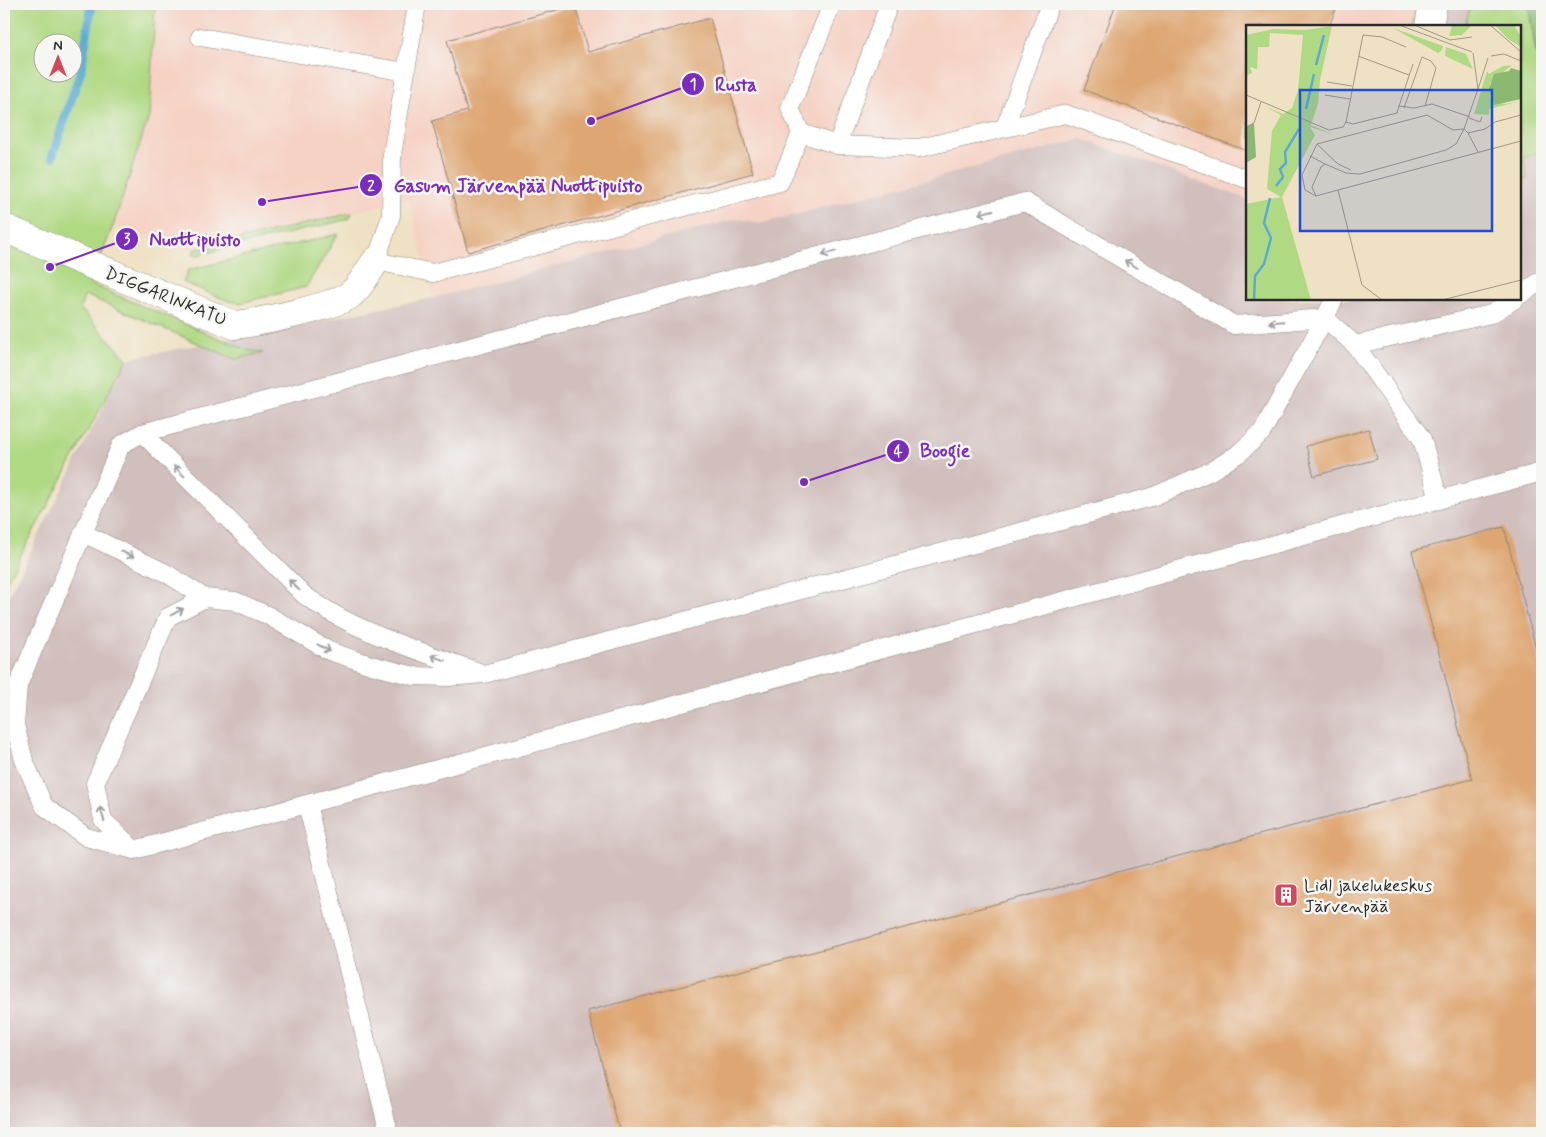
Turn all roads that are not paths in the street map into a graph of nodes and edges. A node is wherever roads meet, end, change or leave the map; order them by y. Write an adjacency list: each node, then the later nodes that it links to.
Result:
1 (417, 4): 8 (lane)
2 (832, 4): 10 (lane)
3 (889, 4): 11 (lane)
4 (1050, 4): 9 (lane)
5 (1433, 4): 6 (street)
6 (1429, 25)
7 (200, 37): 8 (lane)
8 (406, 72): 14 (lane)
9 (1005, 127): 11 (lane); 12 (lane)
10 (801, 133): 11 (lane); 14 (lane)
11 (837, 145)
12 (1246, 178)
13 (4, 228): 14 (street, DIGGARINKATU)
14 (376, 261)
15 (1542, 280): 16 (lane)
16 (1521, 295)
17 (1334, 300): 19 (lane)
18 (1513, 300): 20 (lane)
19 (1325, 318): 20 (lane); 21 (lane, one-way to 21); 26 (lane)
20 (1355, 345): 23 (lane)
21 (142, 433): 24 (lane); 26 (lane, one-way to 21)
22 (1542, 472): 23 (lane)
23 (1439, 500): 27 (lane)
24 (84, 533): 25 (lane, one-way to 25); 28 (lane)
25 (205, 598): 26 (lane, one-way to 26); 28 (lane, one-way to 25)
26 (484, 674)
27 (306, 804): 28 (lane); 29 (lane)
28 (134, 850)
29 (389, 1133)

